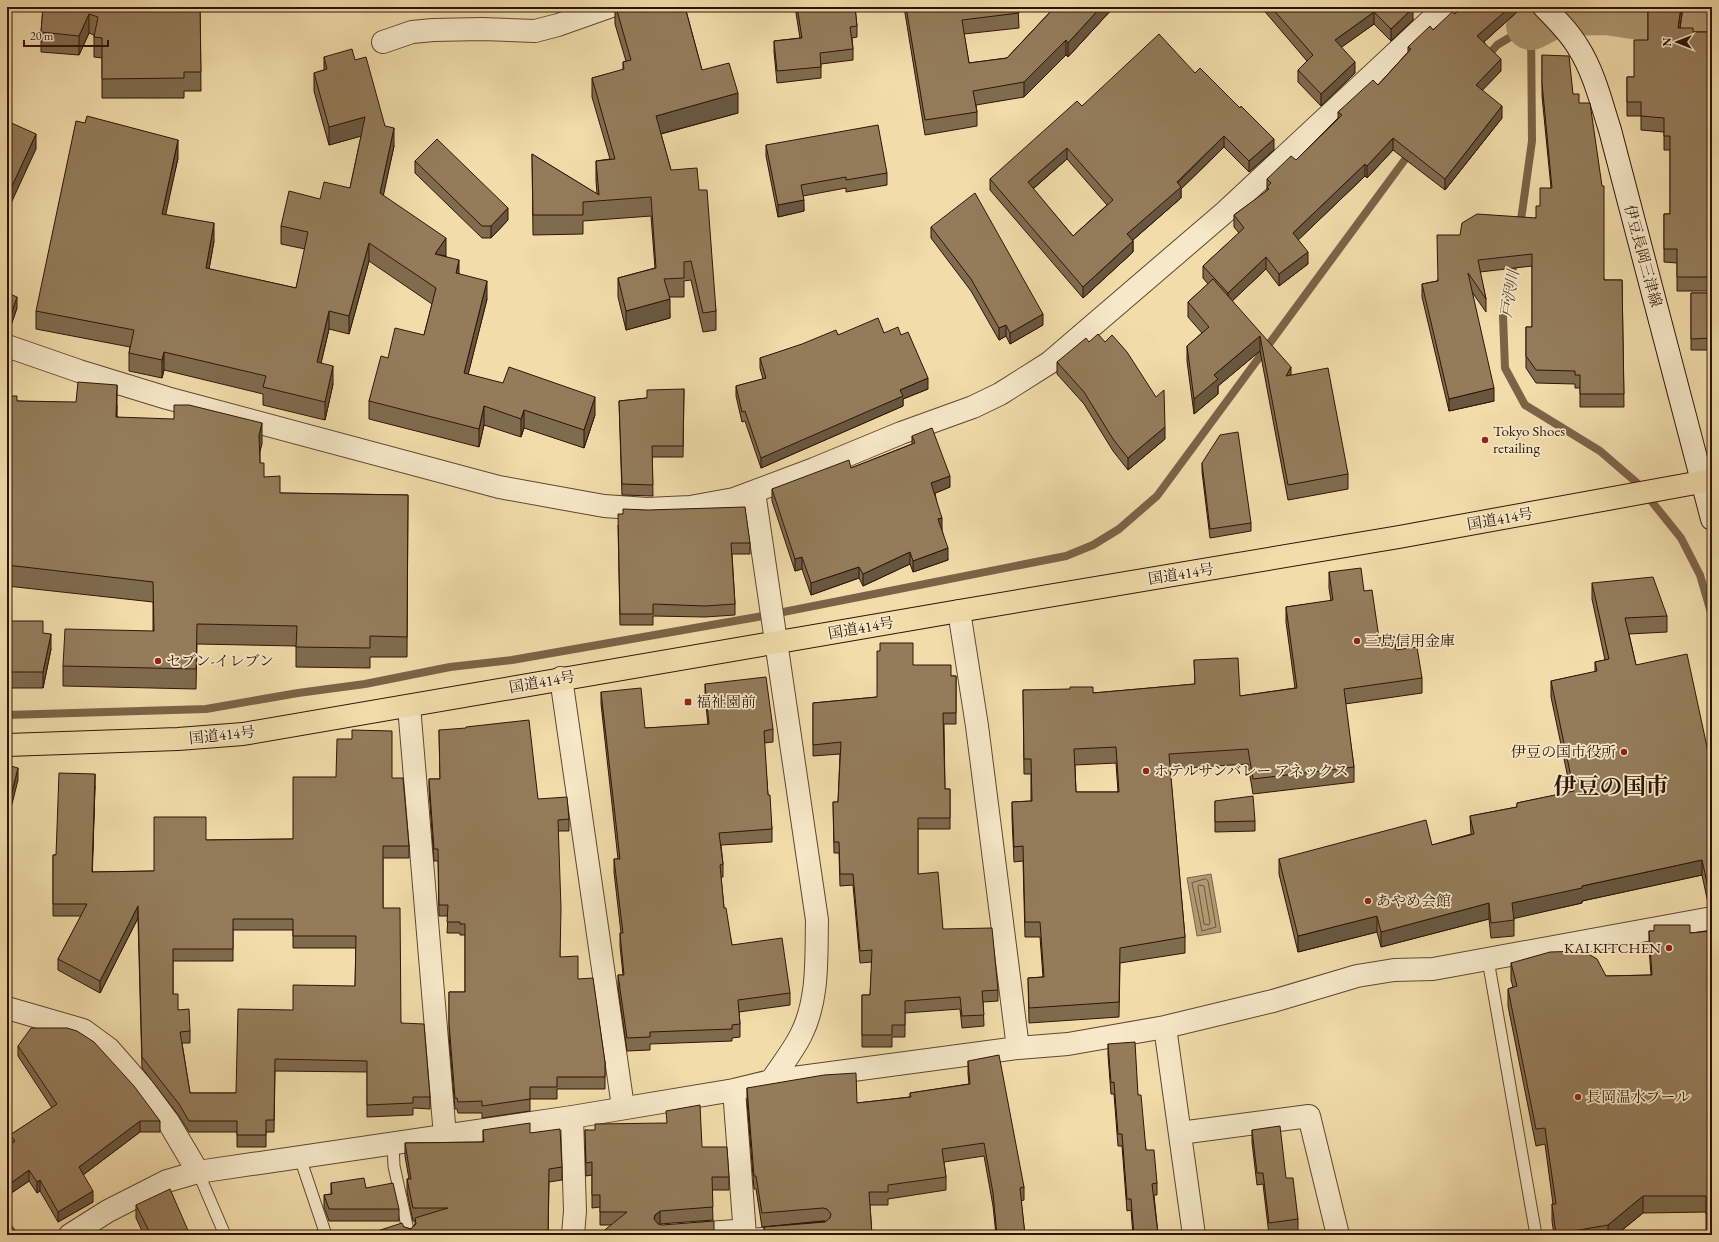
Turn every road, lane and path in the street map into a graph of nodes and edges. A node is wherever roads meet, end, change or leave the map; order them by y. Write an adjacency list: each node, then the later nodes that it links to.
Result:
1 (609, 7): 4 (street)
2 (1445, 7): 7 (street)
3 (1544, 7): 6 (street, 伊豆長岡三津線)
4 (383, 42)
5 (7, 346): 7 (street)
6 (1707, 481): 8 (street, 伊豆長岡三津線); 9 (highway, 国道414号)
7 (754, 492): 10 (street)
8 (1712, 519)
9 (959, 610): 10 (highway, 国道414号); 18 (street)
10 (776, 637): 11 (highway, 国道414号); 19 (street)
11 (561, 678): 12 (highway, 国道414号); 21 (street)
12 (409, 706): 13 (highway, 国道414号); 24 (street)
13 (7, 745)
14 (1712, 918): 15 (street)
15 (1488, 960): 17 (street); 38 (lane)
16 (7, 1008): 27 (street)
17 (1164, 1027): 18 (street); 23 (street)
18 (1018, 1048): 19 (street)
19 (771, 1081): 20 (street)
20 (734, 1090): 21 (street); 30 (street)
21 (623, 1107): 22 (street)
22 (572, 1117): 24 (street); 35 (street)
23 (1180, 1133): 36 (street); 37 (street)
24 (445, 1136): 25 (street)
25 (393, 1144): 26 (street); 34 (lane)
26 (300, 1158): 27 (street); 33 (lane)
27 (198, 1172): 31 (street); 32 (lane)
28 (691, 1229): 30 (lane)
29 (792, 1231): 30 (lane)
30 (744, 1232)
31 (70, 1235)
32 (225, 1235)
33 (326, 1235)
34 (410, 1235)
35 (573, 1235)
36 (1194, 1235)
37 (1338, 1235)
38 (1536, 1235)

